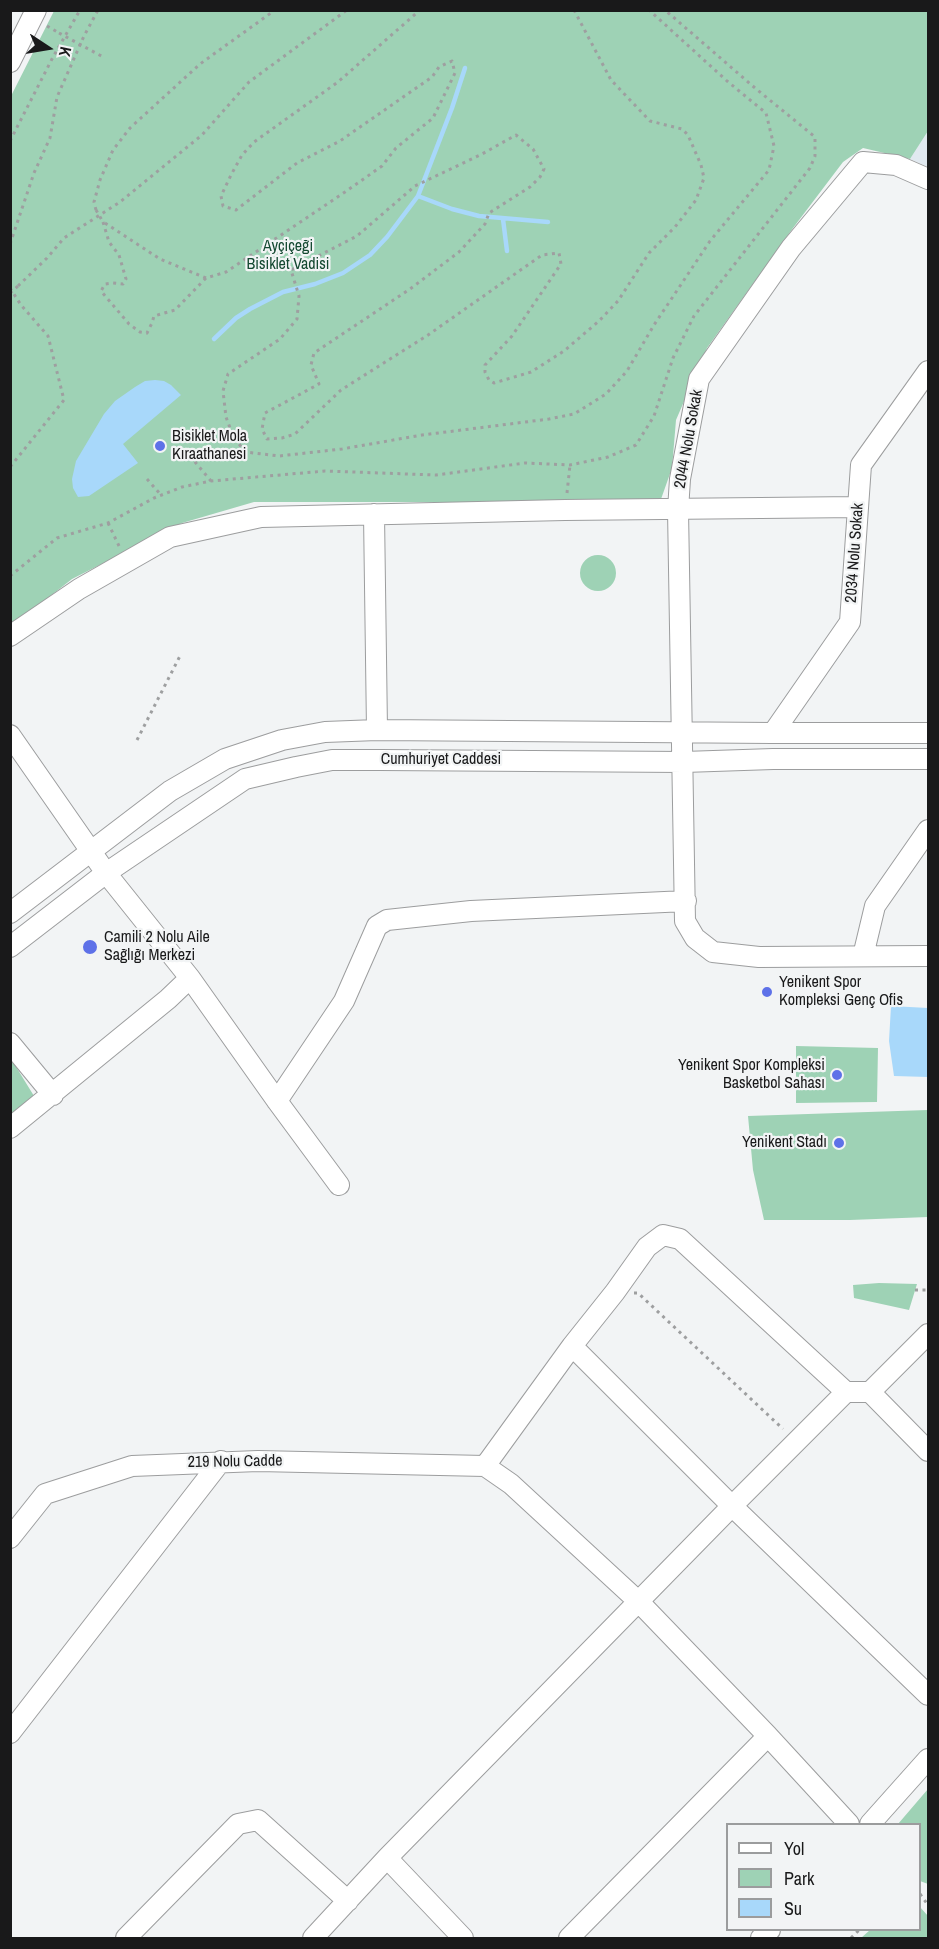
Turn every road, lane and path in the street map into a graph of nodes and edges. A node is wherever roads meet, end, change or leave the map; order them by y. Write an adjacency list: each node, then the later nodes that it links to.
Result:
1 (36, 10): 12 (street)
2 (80, 10): 13 (path)
3 (98, 10): 16 (path)
4 (275, 10): 15 (path, bridge)
5 (347, 10): 19 (path, bridge)
6 (420, 10): 17 (path)
7 (573, 10): 8 (path)
8 (649, 10)
9 (665, 10): 22 (path)
10 (59, 33): 11 (path, bridge)
11 (105, 58)
12 (10, 62)
13 (10, 141)
14 (928, 179): 29 (street, 2044 Nolu Sokak)
15 (103, 222): 17 (path); 17 (path)
16 (10, 244)
17 (206, 278)
18 (10, 288): 23 (path)
19 (10, 293)
20 (928, 371): 27 (street, 2034 Nolu Sokak)
21 (190, 456): 25 (path)
22 (570, 465): 25 (path); 28 (path)
23 (10, 467)
24 (147, 479): 26 (path)
25 (211, 481): 26 (path)
26 (161, 495): 31 (path)
27 (858, 507): 29 (street); 39 (street, 2034 Nolu Sokak)
28 (566, 510): 29 (street); 30 (street)
29 (678, 510): 37 (street, 2044 Nolu Sokak)
30 (374, 514): 32 (street); 36 (street)
31 (108, 523): 32 (path); 33 (path)
32 (126, 562): 34 (street)
33 (10, 576)
34 (10, 636)
35 (181, 654): 41 (path)
36 (377, 730): 37 (street, Cumhuriyet Caddesi); 45 (street, Cumhuriyet Caddesi)
37 (682, 732): 39 (street, Cumhuriyet Caddesi); 43 (street, 2044 Nolu Sokak)
38 (928, 733): 39 (street, Cumhuriyet Caddesi)
39 (773, 734)
40 (10, 735): 45 (street)
41 (137, 740)
42 (928, 759): 43 (street, Cumhuriyet Caddesi)
43 (684, 762): 46 (street, Cumhuriyet Caddesi); 47 (street, 2044 Nolu Sokak)
44 (928, 830): 50 (street)
45 (90, 850): 46 (street); 48 (street, Cumhuriyet Caddesi)
46 (106, 873): 49 (street, Cumhuriyet Caddesi); 52 (street)
47 (686, 902): 50 (street, 2044 Nolu Sokak); 55 (street)
48 (10, 913)
49 (10, 947)
50 (863, 956): 51 (street, 2044 Nolu Sokak)
51 (928, 956)
52 (190, 978): 54 (street); 55 (street)
53 (10, 1043): 54 (street)
54 (53, 1095): 56 (street)
55 (277, 1101): 57 (street)
56 (10, 1128)
57 (339, 1185)
58 (915, 1290): 59 (path)
59 (928, 1290)
60 (615, 1292): 62 (street); 63 (street); 65 (path)
61 (928, 1334): 64 (street)
62 (572, 1346): 68 (street); 69 (street)
63 (846, 1392): 64 (street); 65 (street)
64 (870, 1392): 66 (street)
65 (796, 1441): 69 (street)
66 (928, 1451)
67 (221, 1461): 68 (street, 219 Nolu Cadde); 70 (street, 219 Nolu Cadde); 73 (street)
68 (485, 1466): 71 (street)
69 (732, 1506): 71 (street); 72 (street)
70 (10, 1538)
71 (639, 1602): 74 (street); 78 (street)
72 (928, 1695)
73 (10, 1733)
74 (768, 1736): 76 (street); 83 (street)
75 (928, 1759): 77 (street)
76 (848, 1823)
77 (871, 1823)
78 (387, 1858): 79 (street); 82 (street)
79 (348, 1901): 80 (street); 81 (street)
80 (126, 1938)
81 (313, 1938)
82 (463, 1938)
83 (569, 1938)

